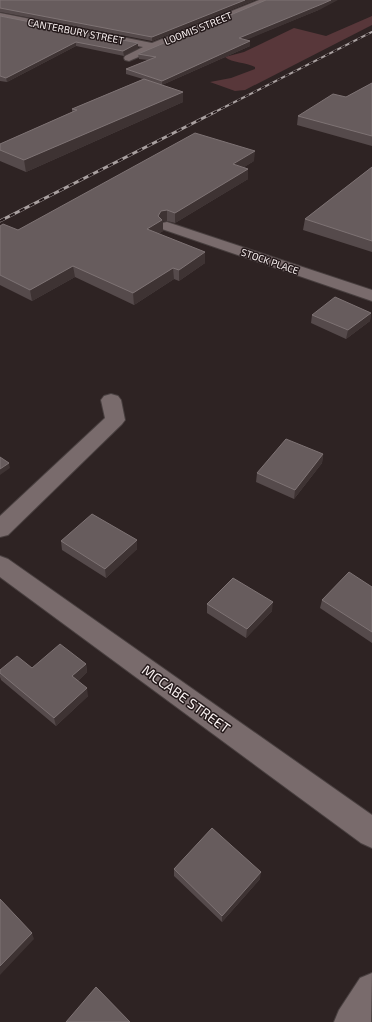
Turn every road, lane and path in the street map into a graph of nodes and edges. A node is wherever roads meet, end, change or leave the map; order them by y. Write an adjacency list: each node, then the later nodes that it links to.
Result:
1 (267, 0): 3 (street, LOOMIS STREET)
2 (0, 16): 3 (street, CANTERBURY STREET)
3 (153, 46): 4 (street, LOOMIS STREET)
4 (129, 58)
5 (167, 226): 6 (street, STOCK PLACE)
6 (372, 296)
7 (111, 400): 8 (street)
8 (0, 530)
9 (0, 565): 10 (street, MCCABE STREET)
10 (372, 832)
11 (372, 990): 12 (street)
12 (351, 1022)

